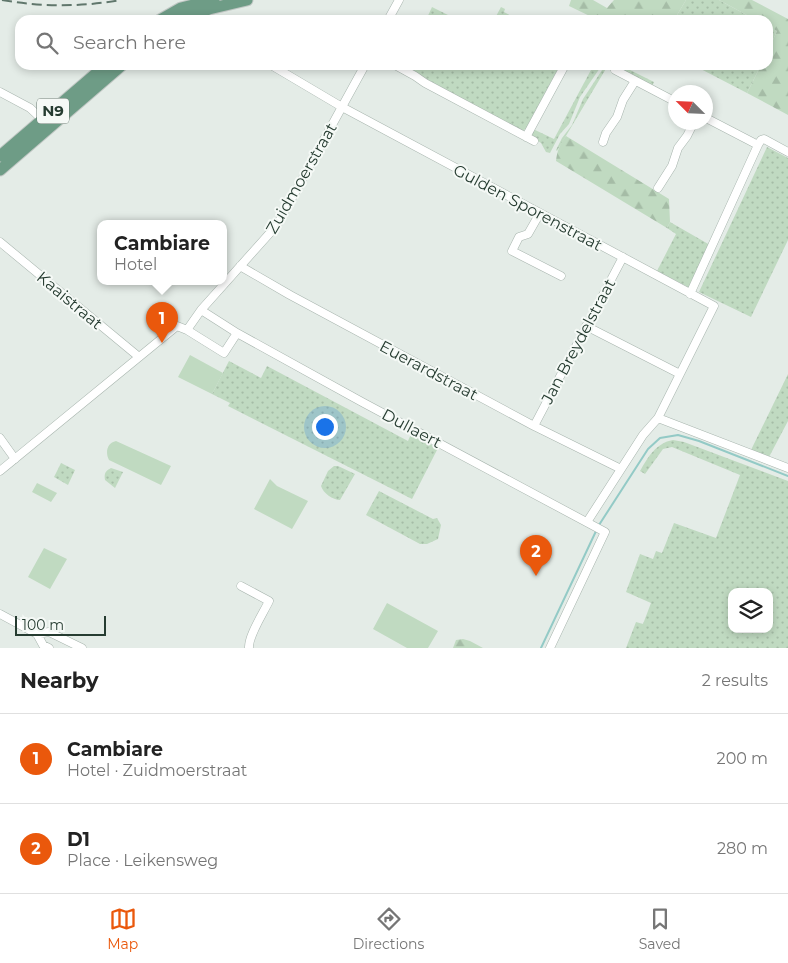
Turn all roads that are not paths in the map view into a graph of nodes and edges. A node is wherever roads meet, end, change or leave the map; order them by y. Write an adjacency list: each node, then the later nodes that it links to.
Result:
1 (214, 0): 4 (main road)
2 (247, 0): 4 (main road)
3 (399, 0): 6 (street)
4 (195, 13): 5 (main road)
5 (181, 14)
6 (391, 15)
7 (106, 70): 18 (main road, N9)
8 (279, 70): 16 (street, Gulden Sporenstraat)
9 (362, 70): 16 (street, Zuidmoerstraat)
10 (405, 70): 20 (street)
11 (562, 70): 20 (street)
12 (615, 70): 13 (street)
13 (635, 81): 15 (street); 22 (street)
14 (0, 92): 18 (street)
15 (668, 98)
16 (342, 107): 28 (street, Gulden Sporenstraat); 31 (street, Zuidmoerstraat)
17 (713, 122): 23 (street)
18 (46, 124): 25 (main road, N9); 26 (main road, N9)
19 (690, 130): 27 (street)
20 (526, 137): 21 (street)
21 (534, 142)
22 (603, 142)
23 (758, 146): 24 (street); 35 (street)
24 (788, 152)
25 (0, 156)
26 (0, 170)
27 (658, 188)
28 (540, 213): 30 (street, Gulden Sporenstraat); 32 (street)
29 (0, 242): 40 (street, Kaaistraat)
30 (623, 257): 35 (street, Gulden Sporenstraat); 37 (street, Jan Breydelstraat)
31 (240, 266): 33 (street, Zuidmoerstraat); 43 (street, Euerardstraat)
32 (561, 276)
33 (227, 281)
34 (223, 285): 36 (street, Zuidmoerstraat)
35 (690, 294): 41 (street, Gulden Sporenstraat)
36 (201, 310): 38 (street, Zuidmoerstraat); 39 (street, Dullaert)
37 (586, 326): 41 (street); 43 (street, Jan Breydelstraat)
38 (187, 330): 39 (street); 40 (street)
39 (237, 333): 49 (street, Dullaert)
40 (139, 357): 45 (street)
41 (680, 374): 42 (street)
42 (658, 418): 46 (street); 47 (street)
43 (534, 426): 46 (street, Euerardstraat)
44 (0, 438): 45 (street)
45 (15, 459): 48 (street)
46 (621, 468): 49 (street)
47 (788, 468)
48 (0, 471)
49 (591, 524): 56 (street, Dullaert)
50 (241, 586): 55 (street)
51 (0, 614): 52 (street)
52 (37, 634): 53 (street); 54 (street)
53 (49, 648)
54 (82, 648)
55 (250, 648)
56 (550, 648)

